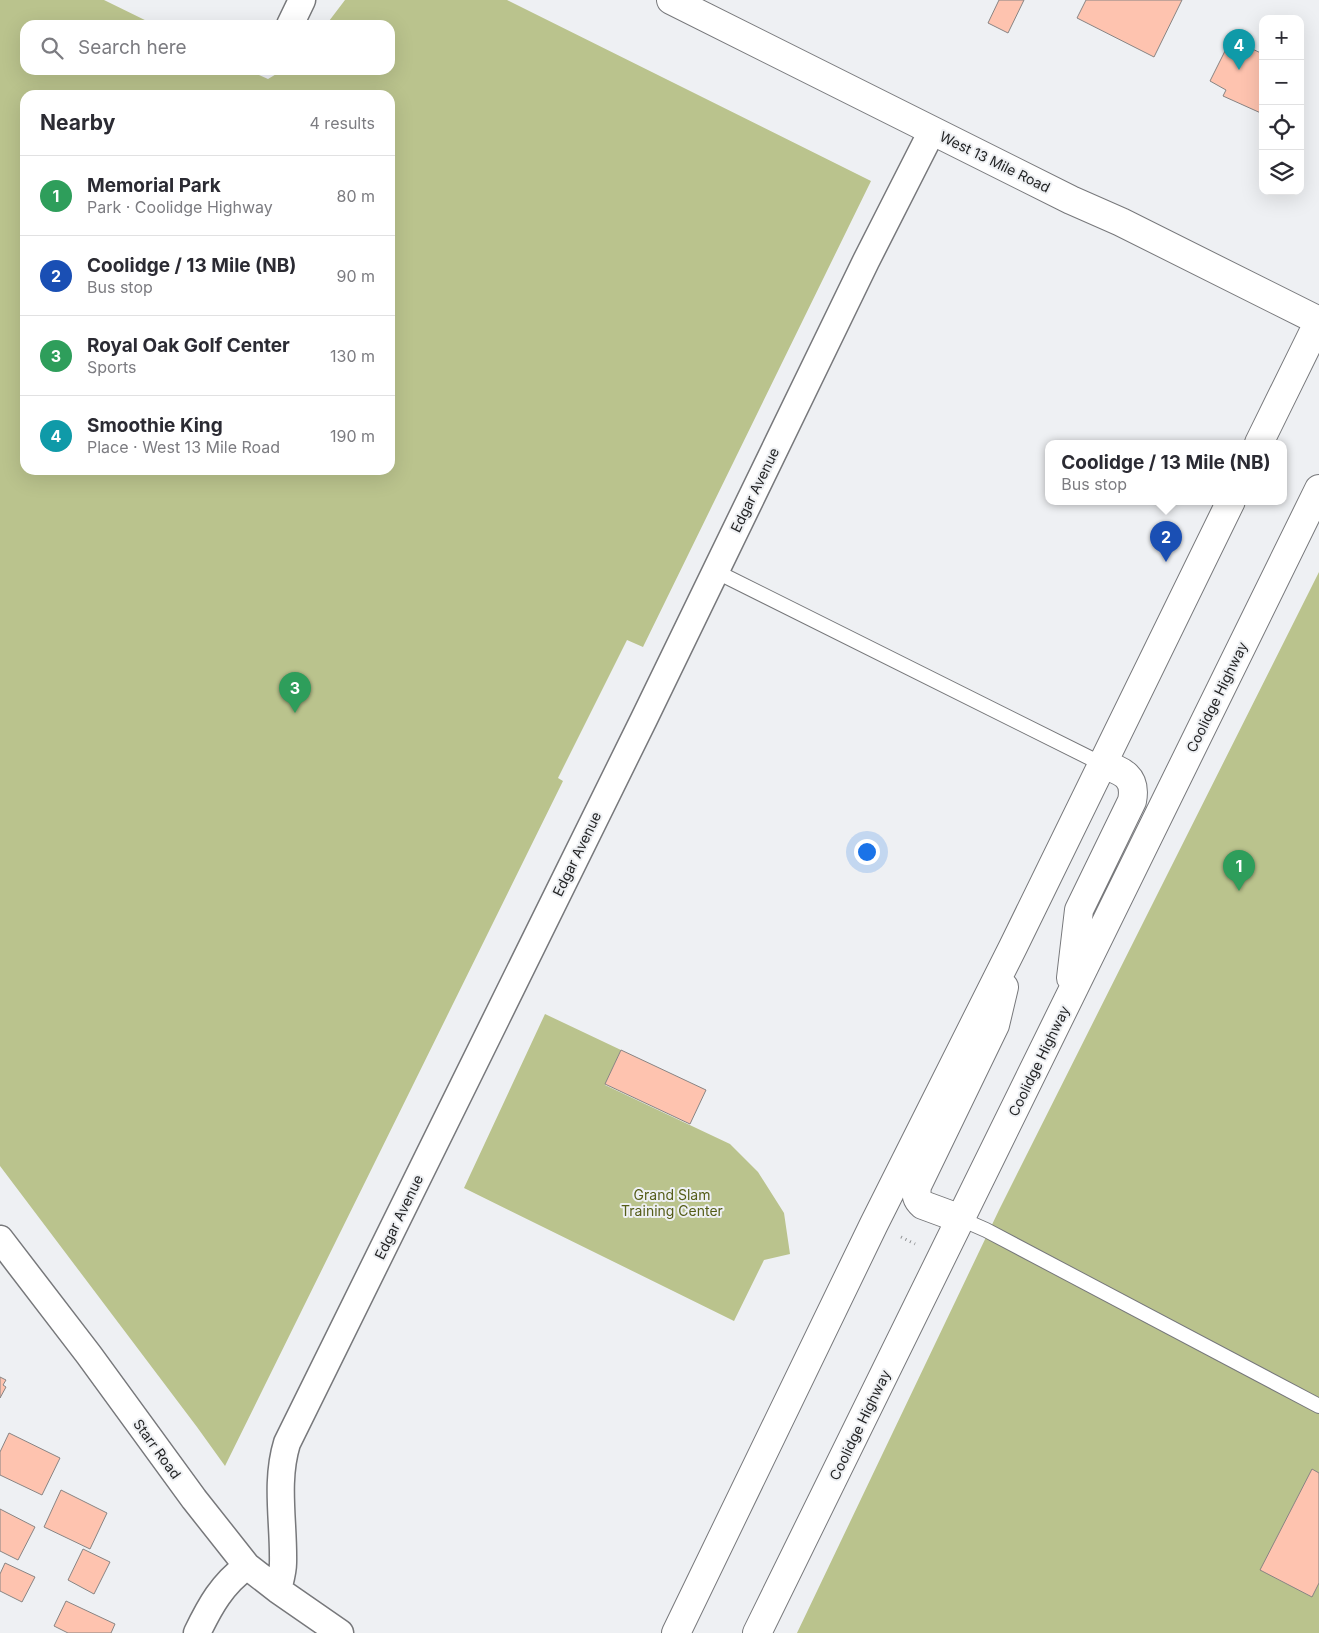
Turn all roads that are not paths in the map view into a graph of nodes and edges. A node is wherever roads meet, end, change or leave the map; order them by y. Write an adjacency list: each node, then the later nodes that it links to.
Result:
1 (302, 0): 3 (street)
2 (672, 0): 4 (main road, West 13 Mile Road)
3 (292, 20)
4 (932, 131): 5 (main road, West 13 Mile Road); 9 (street, Edgar Avenue)
5 (1319, 321): 6 (main road)
6 (1260, 440)
7 (1319, 489): 12 (main road, Coolidge Highway)
8 (1229, 505): 10 (main road)
9 (715, 571): 10 (lane); 17 (street, Edgar Avenue)
10 (1102, 764): 11 (main road); 12 (main road)
11 (1013, 947): 13 (main road); 20 (main road)
12 (1069, 1000): 13 (main road, Coolidge Highway)
13 (961, 1219): 15 (lane); 21 (main road, Coolidge Highway)
14 (0, 1239): 16 (street, Starr Road)
15 (1319, 1406)
16 (247, 1566): 17 (street, Starr Road); 18 (street)
17 (278, 1590): 19 (street, Starr Road)
18 (197, 1633)
19 (340, 1633)
20 (676, 1633)
21 (757, 1633)

